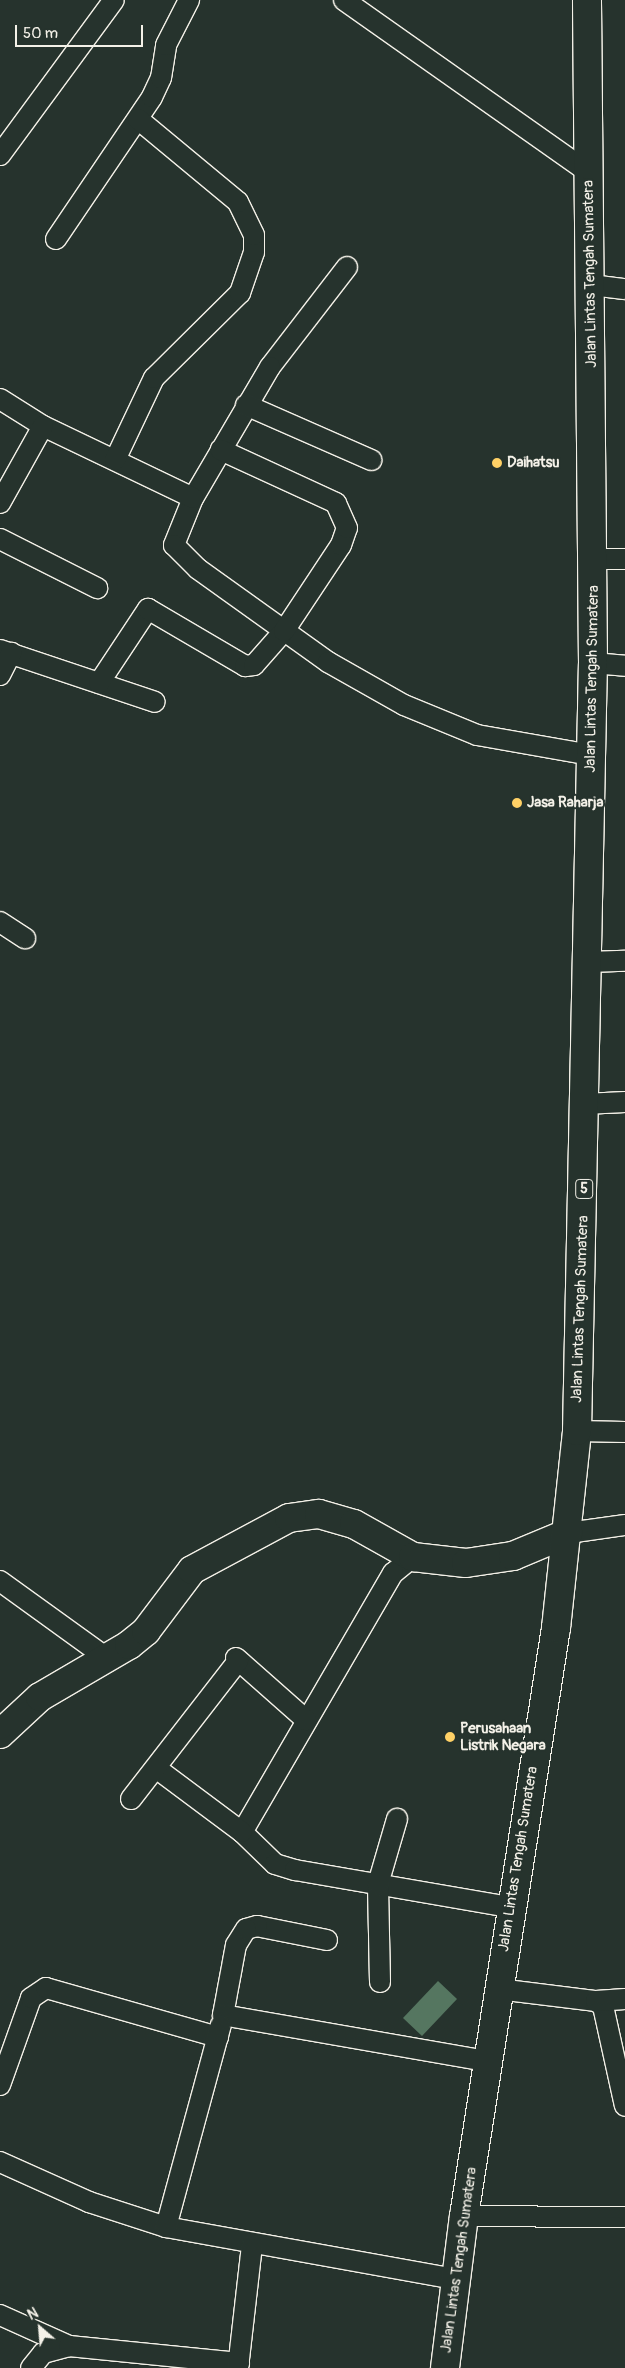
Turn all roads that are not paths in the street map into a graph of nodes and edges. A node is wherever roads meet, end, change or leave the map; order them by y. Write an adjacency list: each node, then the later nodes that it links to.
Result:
1 (114, 0): 6 (street)
2 (189, 0): 5 (street)
3 (587, 0): 7 (main road, Jalan Lintas Tengah Sumatera / 5)
4 (346, 1): 7 (street)
5 (138, 119): 8 (street); 16 (street)
6 (0, 155)
7 (589, 173): 10 (main road, Jalan Lintas Tengah Sumatera / 5)
8 (56, 239)
9 (347, 267): 13 (street)
10 (591, 285): 11 (street); 21 (main road, Jalan Lintas Tengah Sumatera / 5)
11 (625, 288)
12 (0, 399): 14 (street)
13 (246, 405): 15 (street); 17 (street)
14 (43, 426): 16 (street); 19 (street)
15 (221, 450): 18 (street); 24 (street)
16 (115, 460): 18 (street)
17 (371, 460)
18 (193, 498): 24 (street)
19 (0, 504)
20 (0, 539): 23 (street)
21 (593, 559): 22 (street); 26 (main road, Jalan Lintas Tengah Sumatera / 5)
22 (625, 559)
23 (97, 588)
24 (284, 630): 29 (street); 31 (street)
25 (6, 652): 28 (street); 29 (street)
26 (593, 662): 27 (street); 31 (main road, Jalan Lintas Tengah Sumatera / 5)
27 (625, 666)
28 (0, 675)
29 (99, 683): 30 (street)
30 (155, 702)
31 (590, 755): 35 (main road, Jalan Lintas Tengah Sumatera / 5)
32 (0, 922): 33 (street)
33 (25, 938)
34 (625, 961): 35 (street)
35 (588, 962): 37 (main road, Jalan Lintas Tengah Sumatera / 5)
36 (625, 1102): 37 (street)
37 (584, 1104): 38 (main road, Jalan Lintas Tengah Sumatera / 5)
38 (577, 1431): 39 (street); 41 (main road, Jalan Lintas Tengah Sumatera / 5)
39 (625, 1432)
40 (625, 1525): 41 (street)
41 (568, 1533): 42 (main road); 52 (main road, Jalan Lintas Tengah Sumatera / 5)
42 (413, 1557): 44 (main road); 45 (street)
43 (0, 1581): 44 (street)
44 (108, 1659): 46 (main road)
45 (306, 1720): 47 (street); 50 (street)
46 (0, 1734)
47 (156, 1768): 48 (street); 50 (street)
48 (131, 1799)
49 (397, 1819): 51 (street)
50 (242, 1832): 51 (street)
51 (378, 1884): 52 (street); 54 (street)
52 (510, 1907): 55 (main road, Jalan Lintas Tengah Sumatera / 5)
53 (327, 1940): 58 (street)
54 (380, 1982)
55 (498, 1989): 57 (street); 60 (main road, Jalan Lintas Tengah Sumatera / 5)
56 (625, 1999): 57 (street)
57 (596, 2001): 62 (street)
58 (223, 2016): 59 (street); 60 (street)
59 (218, 2037): 61 (street); 66 (street)
60 (487, 2061): 64 (main road, Jalan Lintas Tengah Sumatera / 5)
61 (0, 2085)
62 (625, 2106)
63 (0, 2162): 66 (street)
64 (464, 2216): 65 (street); 68 (main road, Jalan Lintas Tengah Sumatera / 5)
65 (625, 2218)
66 (166, 2227): 67 (street)
67 (252, 2244): 68 (street); 71 (street)
68 (455, 2279): 73 (main road, Jalan Lintas Tengah Sumatera / 5)
69 (0, 2315): 70 (street)
70 (69, 2346): 71 (street); 72 (street)
71 (238, 2366)
72 (31, 2368)
73 (444, 2368)

